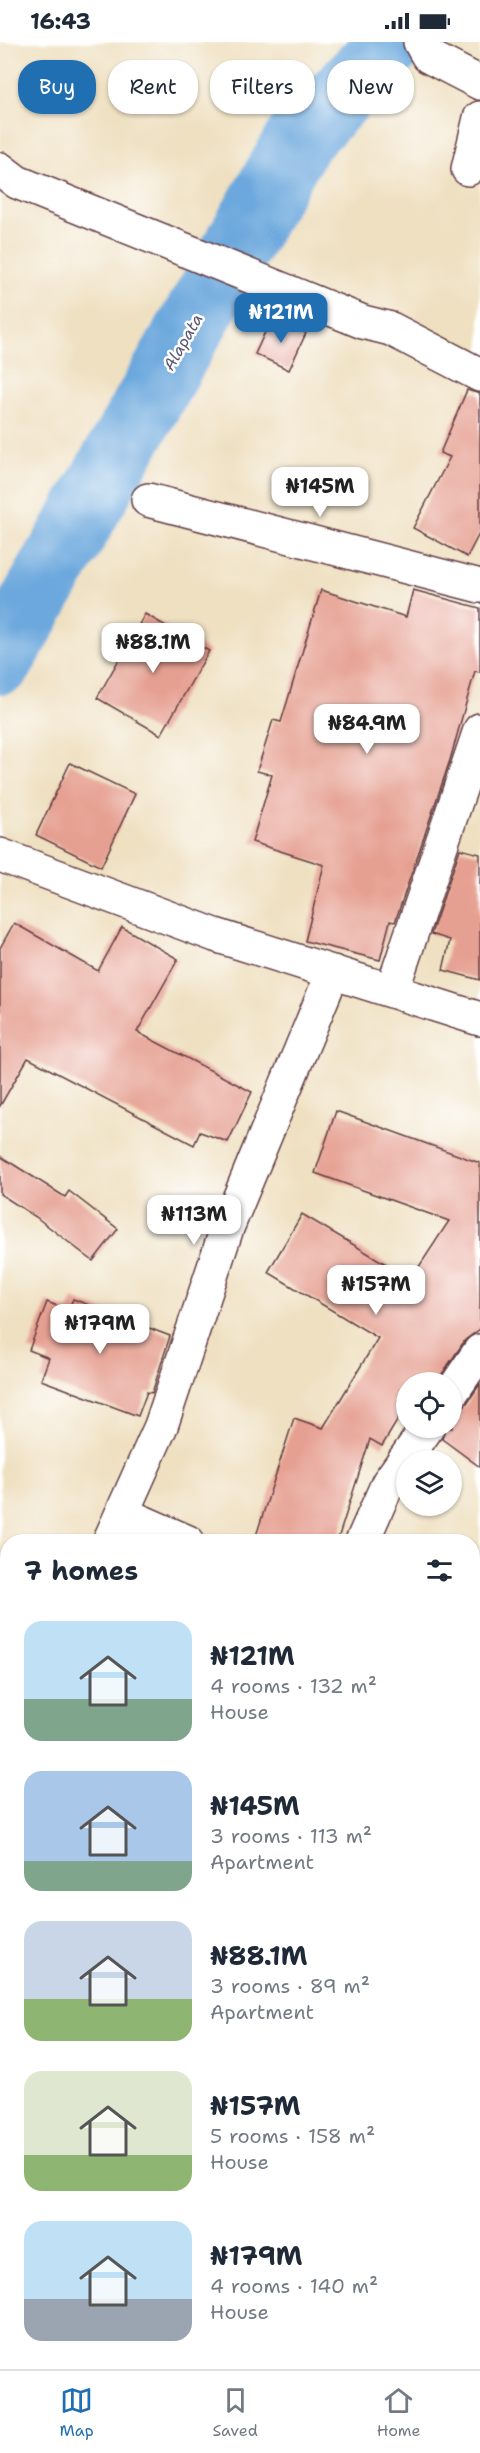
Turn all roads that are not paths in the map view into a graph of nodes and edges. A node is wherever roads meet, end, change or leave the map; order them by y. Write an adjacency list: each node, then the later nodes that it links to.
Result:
1 (420, 42): 2 (street)
2 (480, 83)
3 (480, 118): 5 (street)
4 (0, 169): 6 (street)
5 (468, 169)
6 (480, 375)
7 (148, 500): 8 (street)
8 (480, 586)
9 (480, 730): 12 (street)
10 (0, 855): 11 (street)
11 (333, 972): 12 (street); 17 (street)
12 (392, 991): 13 (street)
13 (480, 1019)
14 (480, 1351): 15 (street)
15 (462, 1377)
16 (420, 1438): 19 (street)
17 (115, 1528): 18 (street)
18 (146, 1534)
19 (366, 1534)

